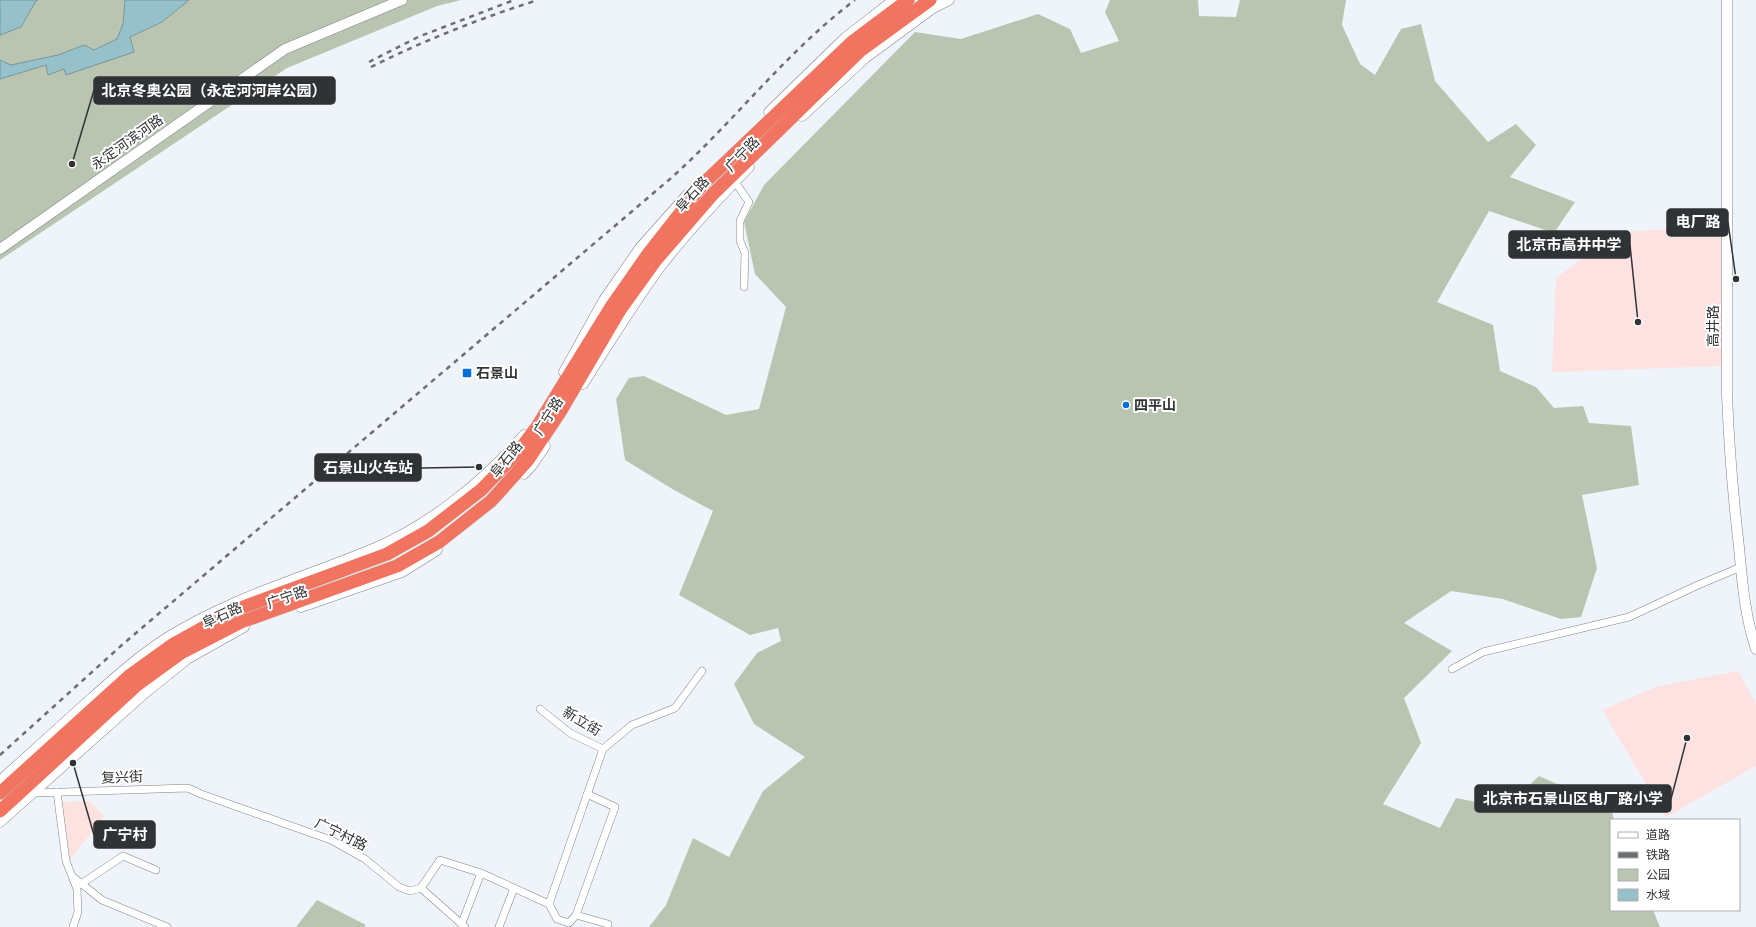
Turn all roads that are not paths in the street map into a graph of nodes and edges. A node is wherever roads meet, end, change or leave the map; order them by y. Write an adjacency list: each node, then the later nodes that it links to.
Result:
1 (402, 0): 8 (street, 永定河滨河路)
2 (894, 0): 16 (street, 广宁路)
3 (908, 0): 19 (highway, 阜石路)
4 (930, 0): 22 (highway, 阜石路)
5 (949, 0): 7 (street, 广宁路)
6 (1727, 0): 10 (street, 高井路)
7 (735, 182): 9 (street); 20 (street, 广宁路)
8 (0, 248)
9 (744, 287)
10 (1741, 567): 11 (street, 高井路); 12 (street)
11 (1756, 649)
12 (1452, 668)
13 (702, 671): 15 (street, 新立街)
14 (540, 709): 15 (street, 新立街)
15 (603, 749): 21 (street)
16 (0, 781)
17 (188, 788): 18 (street, 复兴街); 28 (street, 广宁村路)
18 (57, 792): 20 (street, 复兴街); 26 (street)
19 (0, 793)
20 (33, 793): 23 (street, 广宁路)
21 (587, 794): 30 (street); 31 (street)
22 (0, 811)
23 (0, 822)
24 (156, 870): 27 (street)
25 (481, 873): 28 (street); 29 (street); 33 (street)
26 (73, 877): 27 (street); 34 (street)
27 (81, 884): 35 (street)
28 (421, 888): 33 (street)
29 (514, 888): 30 (street); 36 (street)
30 (549, 904): 31 (street)
31 (576, 915): 32 (street)
32 (608, 924)
33 (464, 925)
34 (73, 927)
35 (168, 927)
36 (499, 927)

